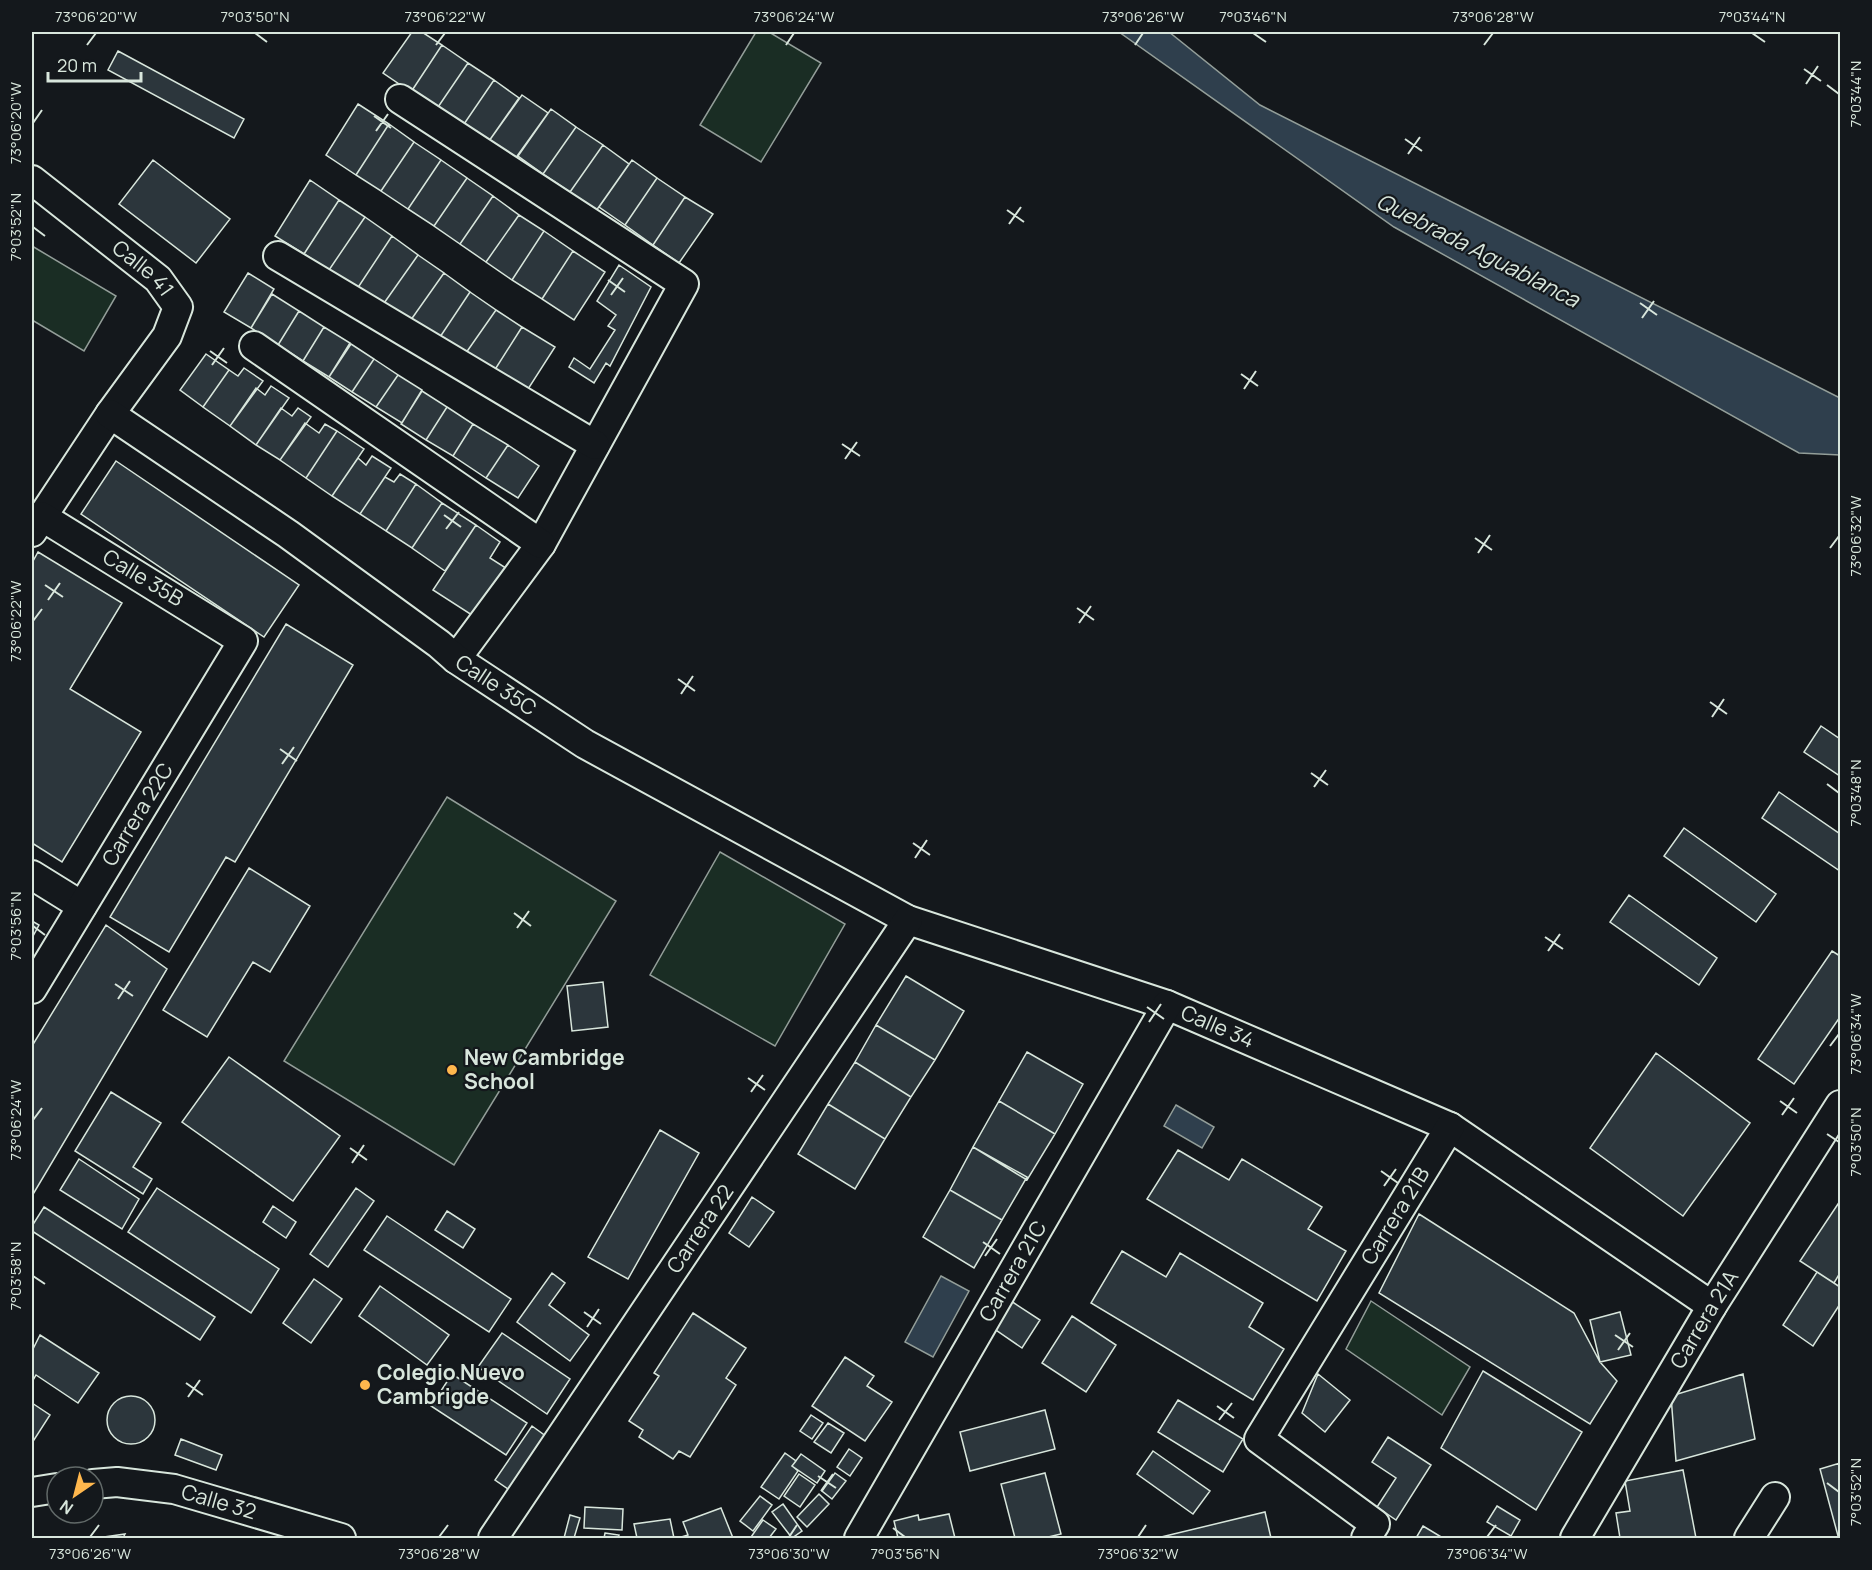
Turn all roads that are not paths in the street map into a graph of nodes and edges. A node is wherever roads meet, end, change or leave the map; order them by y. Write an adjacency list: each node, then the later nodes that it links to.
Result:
1 (400, 99): 6 (street)
2 (32, 180): 5 (street, Calle 41)
3 (278, 256): 6 (street)
4 (254, 346): 8 (street)
5 (110, 414): 7 (street); 10 (street, Calle 35C)
6 (595, 445): 8 (street)
7 (36, 524): 9 (street, Calle 35B)
8 (541, 544): 10 (street)
9 (243, 641): 12 (street, Carrera 22C)
10 (456, 659): 13 (street, Calle 35C)
11 (32, 875): 12 (street)
12 (82, 906): 14 (street, Carrera 22C)
13 (908, 920): 15 (street, Calle 34); 22 (street, Carrera 22)
14 (32, 989)
15 (1167, 1005): 17 (street, Calle 34); 23 (street, Carrera 21C)
16 (1840, 1105): 18 (street, Carrera 21A)
17 (1450, 1127): 18 (street); 24 (street, Carrera 21B)
18 (1712, 1306): 25 (street, Carrera 21A)
19 (105, 1483): 21 (street, Calle 32)
20 (1775, 1497): 26 (street)
21 (341, 1539)
22 (493, 1539)
23 (859, 1539)
24 (1366, 1539)
25 (1575, 1539)
26 (1749, 1539)

